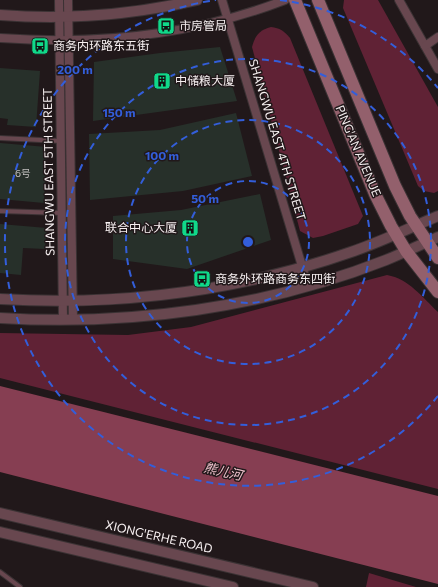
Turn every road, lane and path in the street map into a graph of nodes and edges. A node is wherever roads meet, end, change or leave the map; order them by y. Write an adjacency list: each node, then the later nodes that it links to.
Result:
1 (59, 0): 10 (street, SHANGWU EAST 5TH STREET)
2 (68, 0): 10 (street, SHANGWU EAST 5TH STREET)
3 (197, 0): 10 (street)
4 (222, 0): 11 (street, SHANGWU EAST 4TH STREET)
5 (286, 0): 11 (street)
6 (295, 0): 24 (main road, PING'AN AVENUE)
7 (318, 0): 23 (main road, PING'AN AVENUE)
8 (399, 0): 16 (street)
9 (0, 15): 10 (street)
10 (64, 16): 14 (street, SHANGWU EAST 5TH STREET); 15 (street, SHANGWU EAST 5TH STREET)
11 (227, 18): 15 (street); 29 (street, SHANGWU EAST 4TH STREET)
12 (438, 37): 16 (street)
13 (0, 38): 14 (street)
14 (60, 41): 15 (street); 19 (street, SHANGWU EAST 5TH STREET)
15 (69, 41): 33 (street, SHANGWU EAST 5TH STREET)
16 (425, 46): 17 (street)
17 (438, 69)
18 (0, 138): 19 (lane)
19 (61, 141): 21 (street, SHANGWU EAST 5TH STREET)
20 (0, 211): 21 (lane)
21 (62, 213): 33 (street, SHANGWU EAST 5TH STREET)
22 (438, 216): 23 (street)
23 (416, 226): 24 (street); 26 (main road, PING'AN AVENUE)
24 (396, 234): 27 (main road, PING'AN AVENUE); 29 (street)
25 (438, 237): 26 (street)
26 (426, 242): 27 (street); 28 (main road, PING'AN AVENUE)
27 (406, 251): 30 (street); 31 (main road, PING'AN AVENUE)
28 (438, 258)
29 (303, 268): 30 (street, SHANGWU EAST 4TH STREET); 33 (street)
30 (308, 286): 35 (street)
31 (438, 292)
32 (0, 299): 33 (street)
33 (68, 301): 35 (street, SHANGWU EAST 5TH STREET)
34 (0, 318): 35 (street)
35 (68, 320)
36 (0, 513): 41 (street, XIONG'ERHE ROAD)
37 (0, 532): 40 (street)
38 (0, 572): 39 (lane)
39 (20, 587)
40 (233, 587)
41 (313, 587)

